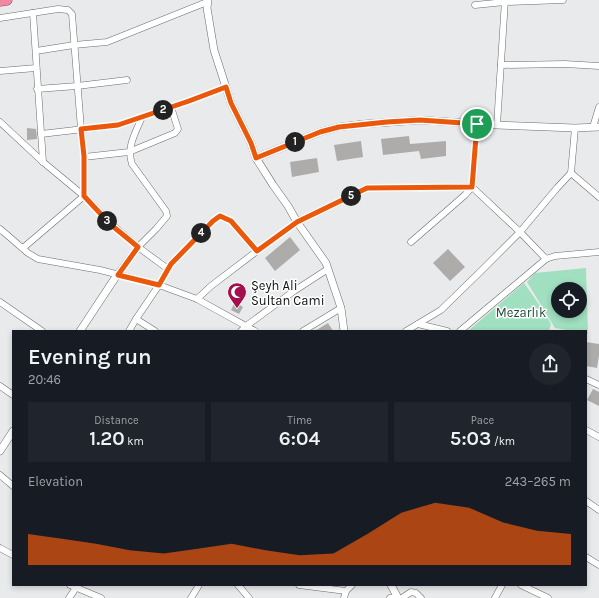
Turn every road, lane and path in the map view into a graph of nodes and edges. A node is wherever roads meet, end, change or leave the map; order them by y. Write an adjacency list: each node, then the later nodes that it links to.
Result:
1 (8, 0): 3 (highway)
2 (563, 0): 5 (street)
3 (0, 1)
4 (207, 1): 9 (street); 17 (street)
5 (505, 1): 6 (street); 11 (street)
6 (475, 5)
7 (33, 13): 8 (street); 9 (street); 10 (street)
8 (0, 18)
9 (74, 45): 10 (street); 16 (street)
10 (36, 51): 13 (street)
11 (501, 65): 12 (street); 24 (street)
12 (599, 66)
13 (36, 68): 14 (street); 18 (street)
14 (0, 71)
15 (127, 80): 16 (street)
16 (77, 86): 18 (street); 27 (street)
17 (226, 87): 19 (street); 31 (street)
18 (37, 88): 28 (street)
19 (170, 107): 21 (street); 29 (street)
20 (599, 107): 25 (street)
21 (142, 117): 27 (street); 29 (street)
22 (0, 122): 32 (street)
23 (477, 124): 24 (street); 31 (street); 34 (street)
24 (497, 125): 26 (street)
25 (596, 127): 26 (street)
26 (575, 128): 33 (street)
27 (81, 129): 28 (street); 30 (street)
28 (41, 134): 32 (street)
29 (129, 152): 30 (street); 41 (street)
30 (84, 156): 35 (street)
31 (256, 158): 37 (street)
32 (43, 162): 35 (street)
33 (571, 173): 36 (street); 39 (street)
34 (472, 187): 37 (street); 39 (street); 40 (street)
35 (84, 196): 41 (street); 42 (street)
36 (599, 197)
37 (297, 222): 43 (street); 47 (street)
38 (0, 230): 42 (street)
39 (520, 232): 45 (street); 54 (street)
40 (411, 242)
41 (138, 247): 46 (street); 48 (street)
42 (23, 248): 48 (street)
43 (257, 251): 46 (street); 50 (street)
44 (599, 252): 45 (street)
45 (546, 259): 66 (street)
46 (168, 269): 49 (street)
47 (328, 269): 52 (street); 55 (street)
48 (118, 275): 49 (street); 57 (street)
49 (159, 285): 50 (street); 53 (street)
50 (197, 299): 55 (street)
51 (0, 302): 56 (street)
52 (341, 308): 62 (street); 63 (street)
53 (136, 319): 58 (street); 59 (street)
54 (418, 324): 64 (street); 65 (street)
55 (246, 326): 60 (street); 61 (street)
56 (41, 330)
57 (81, 330)
58 (130, 330)
59 (153, 330)
60 (242, 330)
61 (253, 330)
62 (305, 330)
63 (344, 330)
64 (408, 330)
65 (443, 330)
66 (461, 330)
67 (587, 379): 68 (street)
68 (599, 385)
69 (0, 386): 70 (street)
70 (12, 394)
71 (587, 431): 73 (street)
72 (12, 433): 74 (street)
73 (599, 437)
74 (0, 451)
75 (0, 475): 76 (street)
76 (12, 485)
77 (587, 502): 78 (street)
78 (599, 510)
79 (0, 548): 80 (street)
80 (12, 554)
81 (587, 558): 82 (street)
82 (599, 565)
83 (75, 586): 92 (street); 93 (street)
84 (198, 586): 94 (street)
85 (239, 586): 95 (street)
86 (307, 586): 91 (street)
87 (351, 586): 91 (street)
88 (391, 586): 97 (street)
89 (501, 586): 99 (street)
90 (523, 586): 100 (street)
91 (346, 591): 96 (street)
92 (69, 598)
93 (101, 598)
94 (191, 598)
95 (249, 598)
96 (344, 598)
97 (397, 598): 98 (street)
98 (421, 598)
99 (495, 598)
100 (548, 598)

